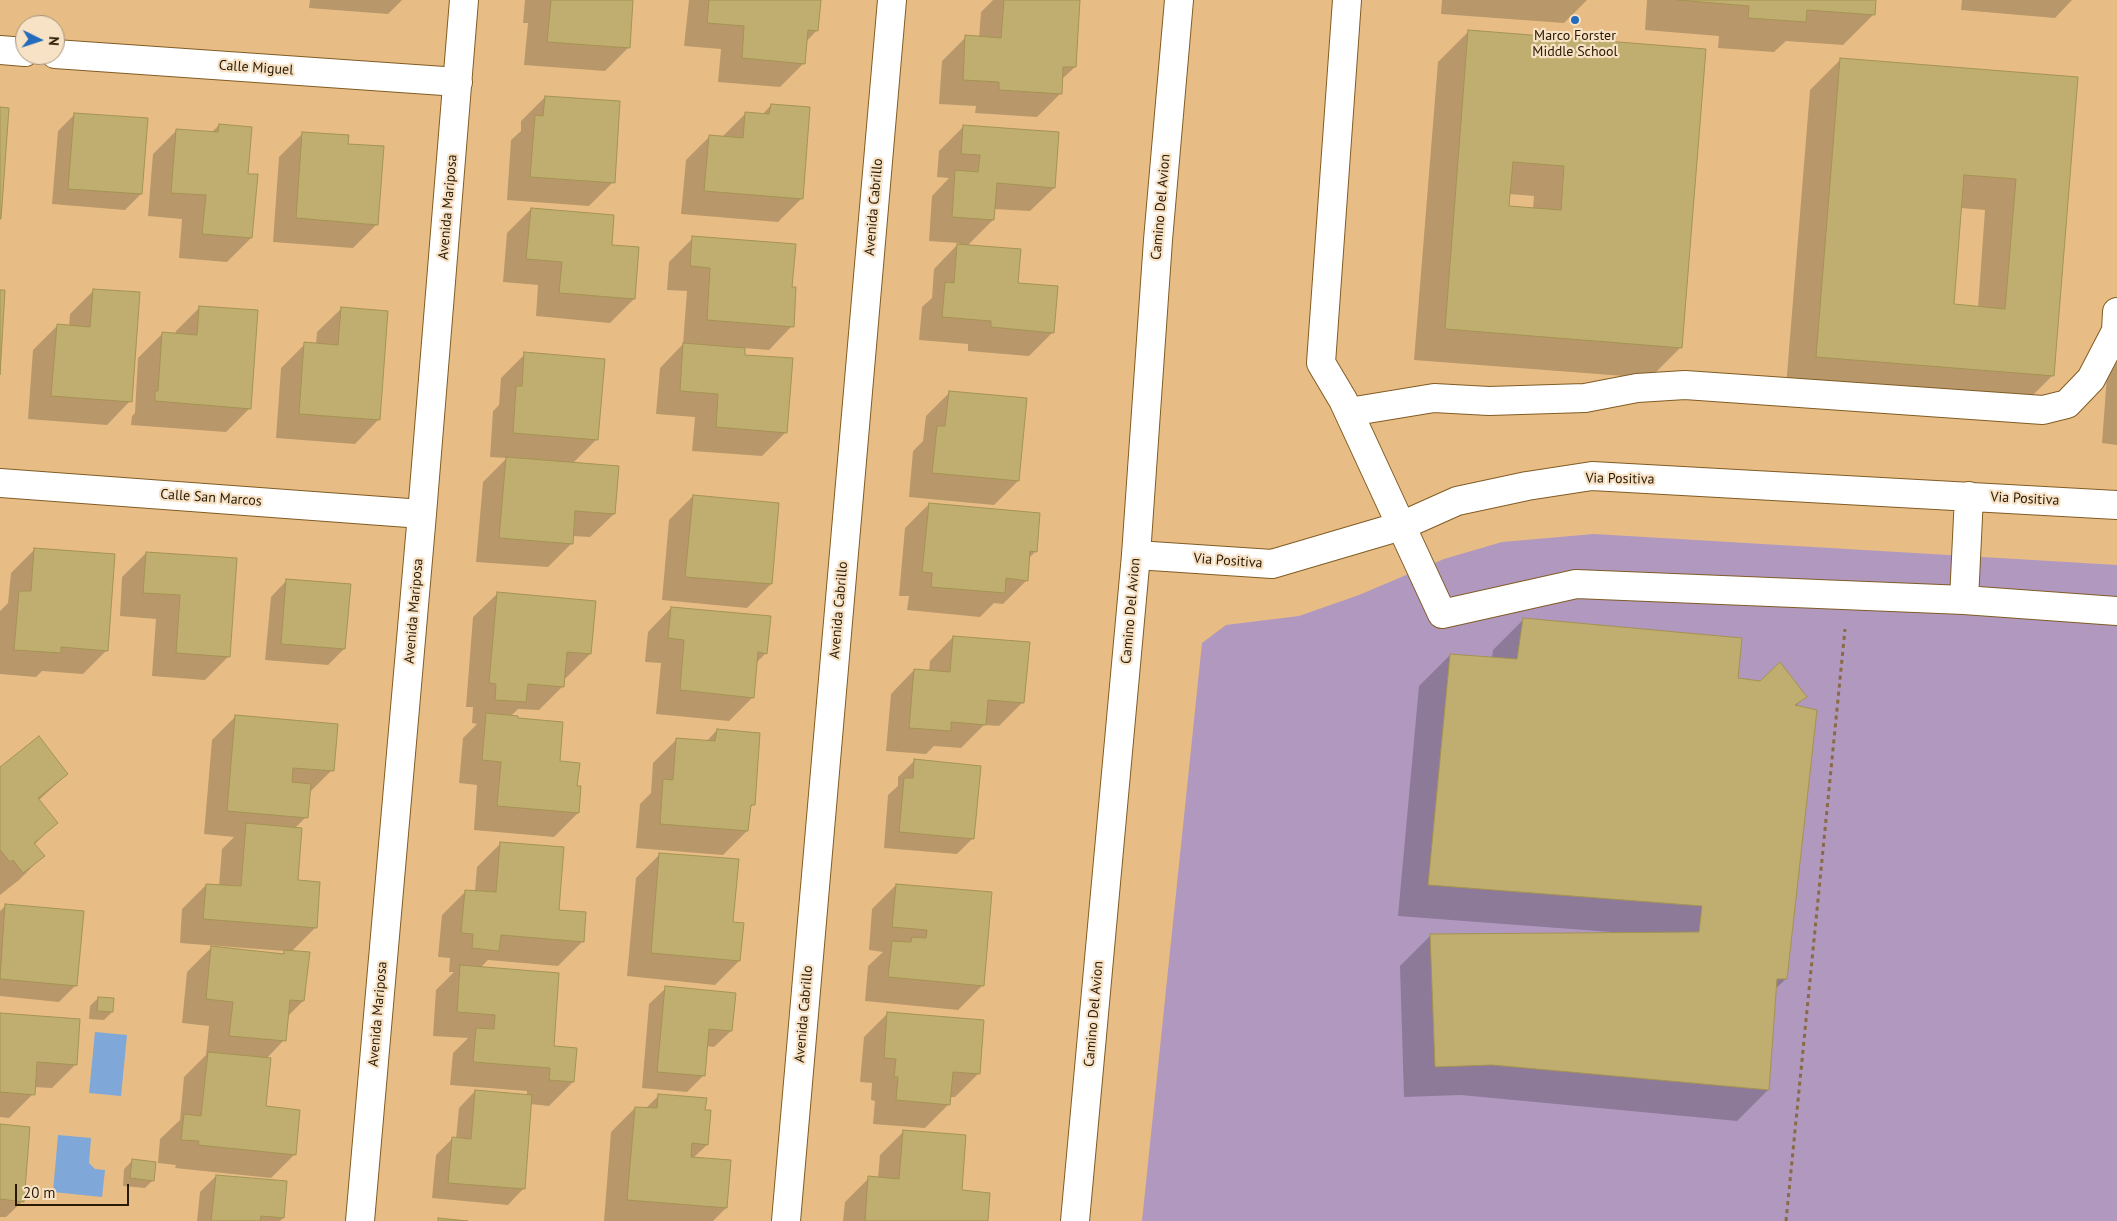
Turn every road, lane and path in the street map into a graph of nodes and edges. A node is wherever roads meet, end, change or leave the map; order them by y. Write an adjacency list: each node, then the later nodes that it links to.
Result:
1 (464, 0): 8 (street, Avenida Mariposa)
2 (892, 0): 21 (street, Avenida Cabrillo)
3 (1179, 0): 16 (street, Camino Del Avion)
4 (1347, 0): 10 (street)
5 (0, 50): 6 (street)
6 (15, 51)
7 (65, 55): 8 (street, Calle Miguel)
8 (458, 82): 14 (street, Avenida Mariposa)
9 (2117, 312): 10 (street)
10 (1349, 412): 15 (street)
11 (0, 483): 14 (street, Calle San Marcos)
12 (1969, 496): 13 (street, Via Positiva); 15 (street, Via Positiva); 18 (street)
13 (2117, 505)
14 (422, 514): 20 (street, Avenida Mariposa)
15 (1401, 526): 16 (street, Via Positiva); 17 (street)
16 (1136, 555): 22 (street, Camino Del Avion)
17 (1848, 596): 18 (street); 23 (path)
18 (1964, 600): 19 (street)
19 (2117, 611)
20 (360, 1221)
21 (786, 1221)
22 (1075, 1221)
23 (1786, 1221)

